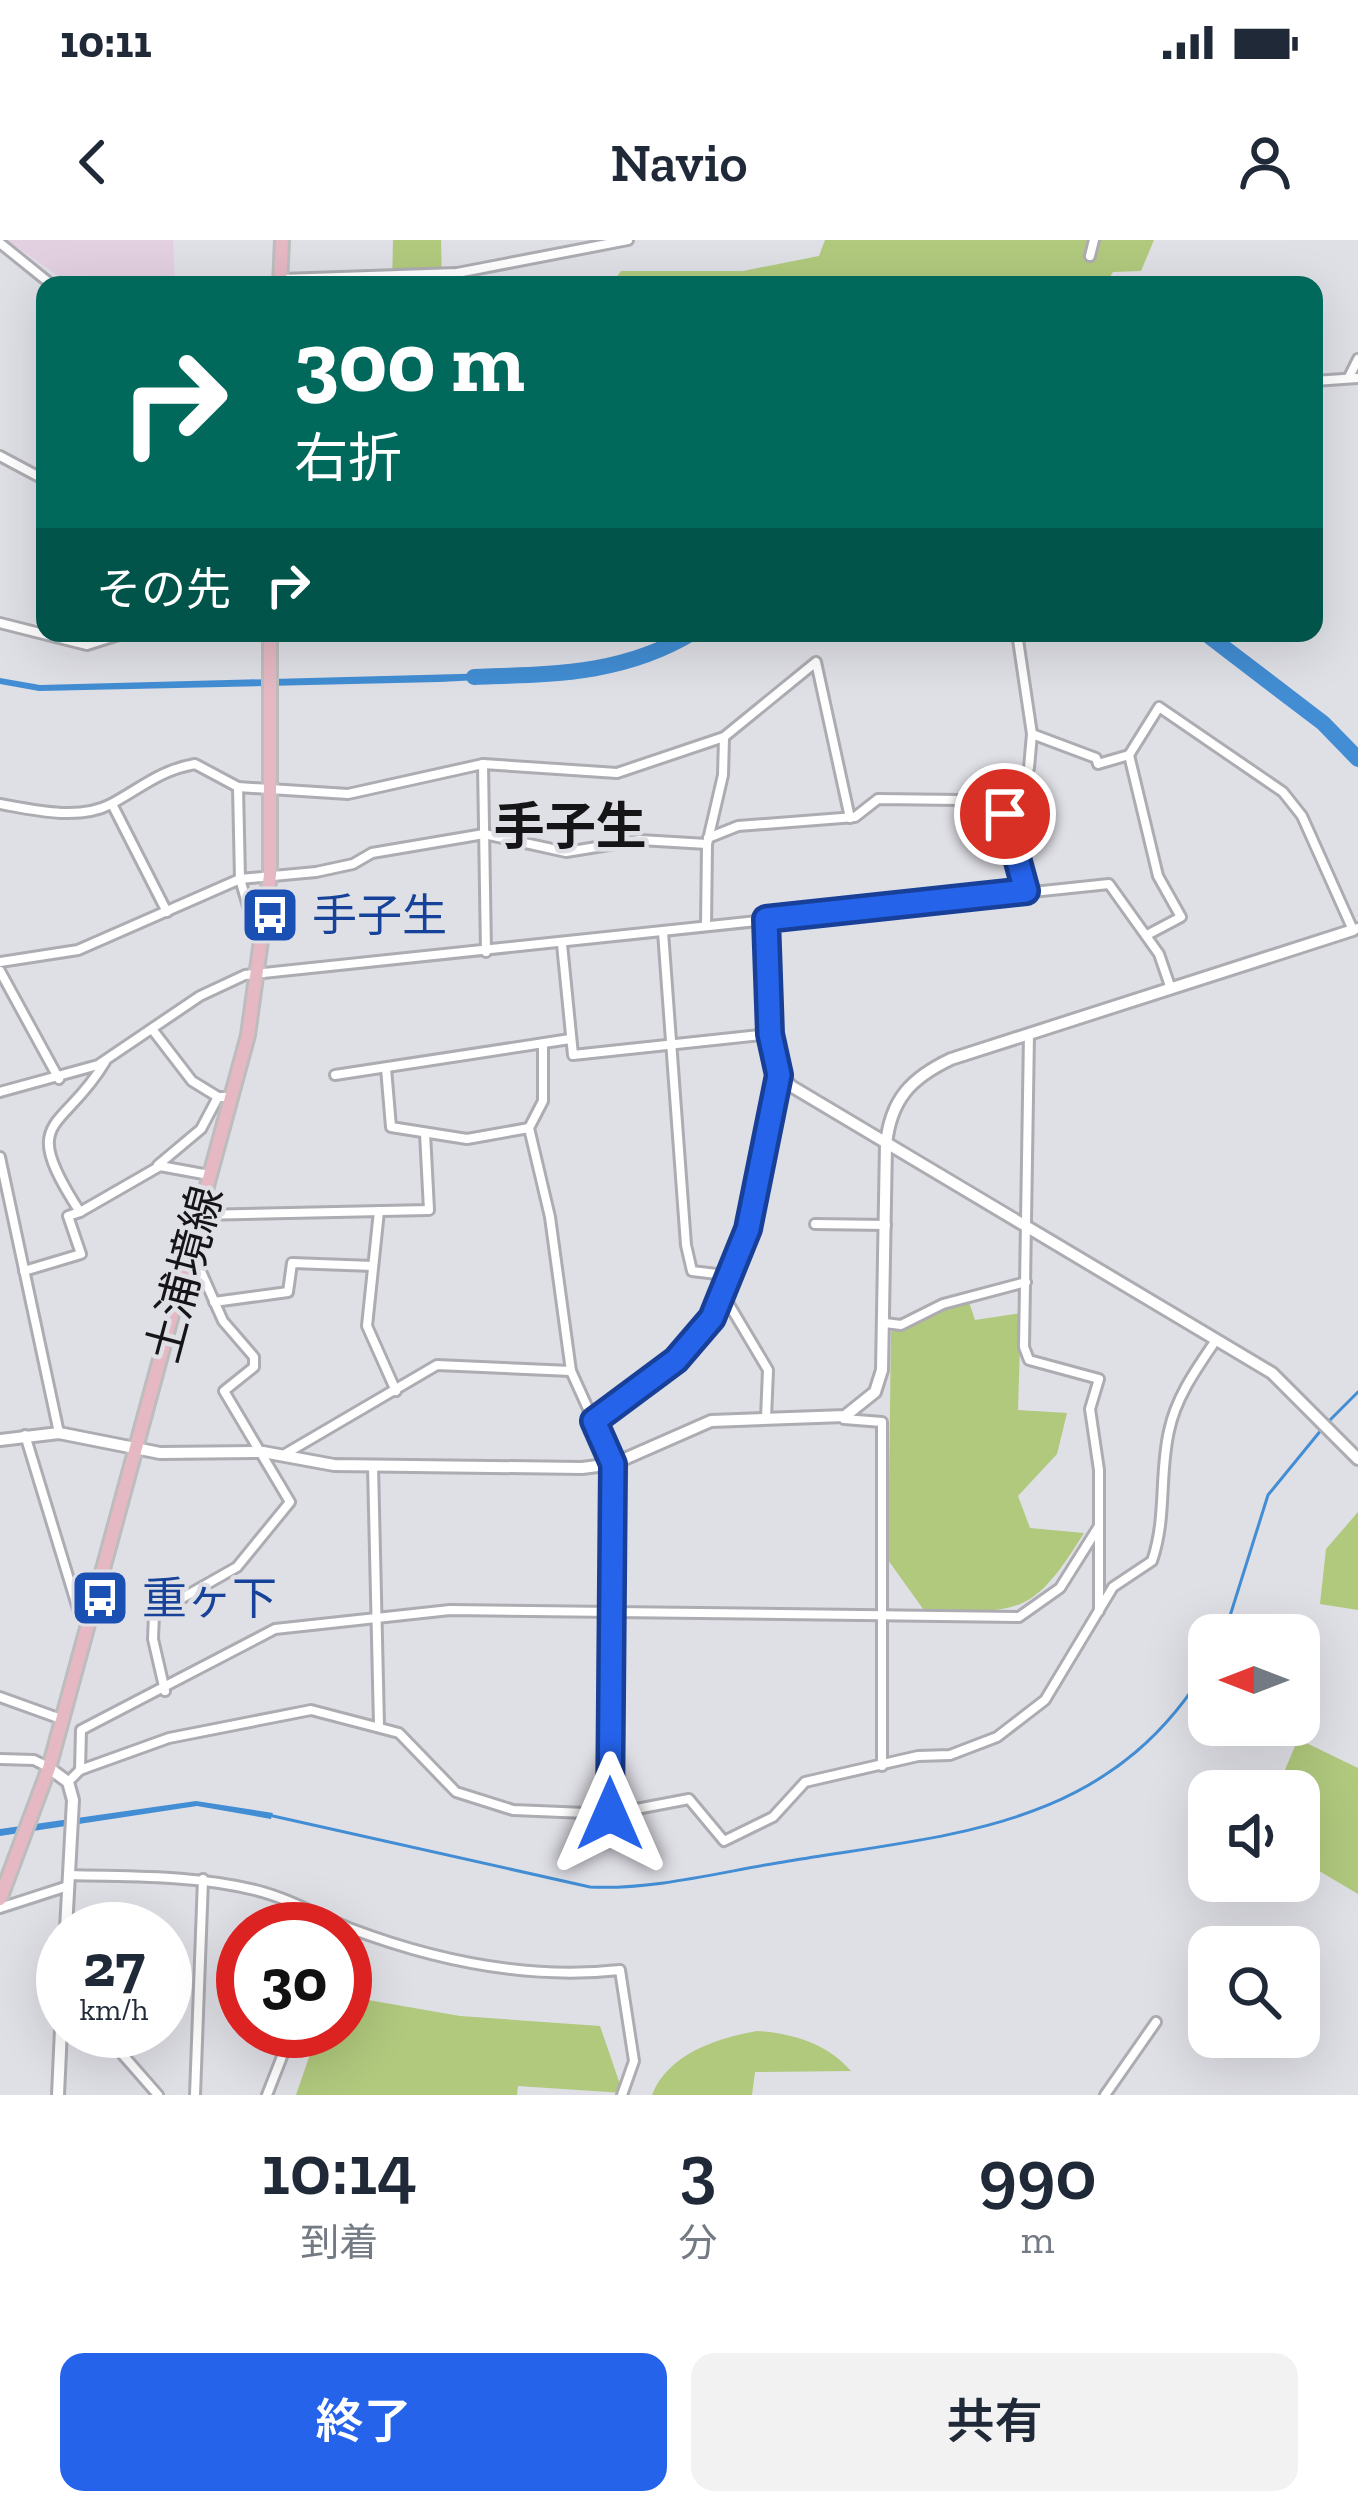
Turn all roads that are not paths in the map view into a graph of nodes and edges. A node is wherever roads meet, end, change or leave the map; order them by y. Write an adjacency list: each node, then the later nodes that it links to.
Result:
1 (282, 240): 7 (main road)
2 (628, 240): 8 (street)
3 (1094, 240): 5 (street)
4 (0, 243): 6 (street)
5 (1090, 256)
6 (41, 276)
7 (280, 276)
8 (398, 276)
9 (1358, 359): 10 (street)
10 (1353, 377): 11 (street)
11 (1323, 379)
12 (0, 456): 13 (street)
13 (36, 475)
14 (0, 623): 15 (street)
15 (36, 632)
16 (270, 642): 23 (main road, 土浦境線)
17 (1018, 642): 18 (street)
18 (1032, 734): 20 (street); 26 (street)
19 (724, 737): 21 (street); 27 (street); 29 (street)
20 (1129, 755): 36 (street); 38 (street)
21 (483, 764): 23 (street); 28 (street)
22 (238, 787): 23 (street); 25 (street); 31 (street)
23 (271, 789): 30 (main road, 土浦境線)
24 (0, 804): 25 (street)
25 (112, 804): 33 (street)
26 (1005, 814): 27 (street); 32 (street)
27 (850, 818): 29 (street)
28 (484, 834): 29 (street); 30 (street); 41 (street)
29 (707, 841): 35 (street)
30 (270, 874): 31 (street); 40 (main road, 土浦境線)
31 (240, 879): 33 (street); 40 (street)
32 (1026, 891): 34 (street); 38 (street)
33 (167, 912): 42 (street)
34 (766, 919): 35 (street); 47 (street)
35 (706, 926): 37 (street)
36 (1355, 929): 45 (street)
37 (662, 932): 39 (street); 51 (street)
38 (1147, 935): 45 (street)
39 (562, 944): 41 (street); 49 (street)
40 (261, 948): 44 (main road, 土浦境線)
41 (486, 952): 44 (street)
42 (0, 962)
43 (0, 971): 56 (street)
44 (258, 974): 46 (street); 58 (main road, 土浦境線)
45 (1171, 990): 48 (street)
46 (152, 1029): 52 (street); 58 (street)
47 (770, 1034): 51 (street); 55 (street)
48 (1029, 1034): 61 (street); 70 (street)
49 (570, 1039): 50 (street); 51 (street)
50 (543, 1045): 53 (street); 59 (street)
51 (670, 1045): 74 (street)
52 (105, 1062): 56 (street); 66 (street)
53 (386, 1068): 54 (street); 60 (street)
54 (335, 1075)
55 (779, 1075): 61 (street); 74 (street)
56 (59, 1078): 57 (street)
57 (0, 1092)
58 (225, 1097): 63 (street); 64 (main road, 土浦境線)
59 (530, 1128): 60 (street); 80 (street)
60 (425, 1133): 65 (street)
61 (886, 1144): 69 (street); 70 (street)
62 (0, 1157): 73 (street)
63 (154, 1168): 64 (street); 66 (street)
64 (210, 1175): 67 (main road, 土浦境線)
65 (379, 1211): 67 (street); 72 (street)
66 (80, 1212): 73 (street)
67 (199, 1215): 71 (main road, 土浦境線)
68 (815, 1224): 69 (street)
69 (886, 1226): 78 (street)
70 (1027, 1227): 75 (street); 79 (street)
71 (188, 1256): 77 (street); 88 (main road, 土浦境線)
72 (373, 1266): 77 (street); 81 (street)
73 (24, 1271): 85 (street)
74 (725, 1275): 76 (street)
75 (1025, 1282): 78 (street); 94 (street)
76 (723, 1295): 82 (street); 84 (street)
77 (214, 1302): 89 (street)
78 (885, 1323): 83 (street)
79 (1217, 1339): 91 (street); 95 (street)
80 (571, 1371): 81 (street); 84 (street)
81 (396, 1391): 90 (street)
82 (766, 1418): 83 (street); 92 (street)
83 (838, 1418): 97 (street)
84 (594, 1421): 92 (street)
85 (59, 1432): 86 (street); 88 (street)
86 (25, 1435): 87 (street); 98 (street)
87 (0, 1441)
88 (137, 1450): 89 (street); 98 (main road, 土浦境線)
89 (263, 1452): 90 (street); 100 (street)
90 (284, 1455): 93 (street)
91 (1358, 1459)
92 (613, 1464): 93 (street); 96 (street)
93 (373, 1466): 99 (street)
94 (1099, 1526): 95 (street); 97 (street)
95 (1099, 1612): 105 (street)
96 (609, 1615): 97 (street); 99 (street); 109 (street)
97 (884, 1617): 105 (street)
98 (88, 1619): 102 (main road, 土浦境線)
99 (379, 1620): 100 (street); 103 (street)
100 (165, 1691): 107 (street)
101 (0, 1697): 102 (street)
102 (61, 1718): 106 (main road, 土浦境線)
103 (380, 1725): 107 (street); 109 (street)
104 (0, 1759): 106 (street)
105 (882, 1766): 109 (street)
106 (49, 1768): 108 (street); 114 (main road, 土浦境線)
107 (80, 1770): 108 (street)
108 (68, 1782): 111 (street)
109 (610, 1814)
110 (203, 1879): 111 (street); 113 (street); 122 (street)
111 (70, 1881): 112 (street); 114 (street)
112 (68, 1902)
113 (293, 1902)
114 (0, 1903)
115 (372, 1936): 124 (street)
116 (1156, 2023): 125 (street)
117 (60, 2058): 120 (street)
118 (126, 2058): 121 (street)
119 (281, 2058): 123 (street)
120 (58, 2095)
121 (158, 2095)
122 (195, 2095)
123 (267, 2095)
124 (622, 2095)
125 (1105, 2095)

